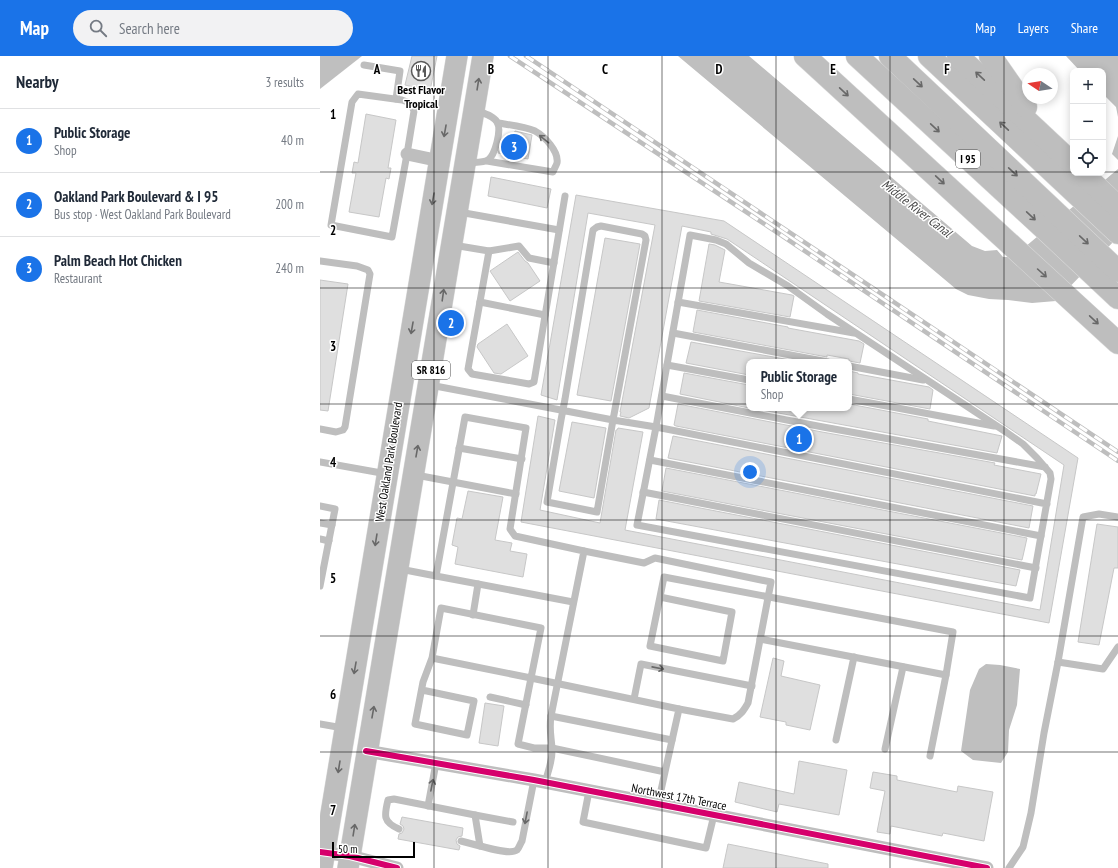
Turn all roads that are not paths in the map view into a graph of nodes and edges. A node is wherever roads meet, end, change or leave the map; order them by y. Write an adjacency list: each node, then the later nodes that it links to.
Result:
1 (457, 56): 18 (main road, West Oakland Park Boulevard / SR 816, one-way to 18)
2 (483, 56): 13 (main road, SR 816, one-way to 2)
3 (805, 56): 40 (highway, one-way to 40)
4 (847, 56): 11 (highway)
5 (857, 56): 11 (highway, I 95)
6 (890, 56): 26 (highway, one-way to 26)
7 (929, 56): 22 (highway, one-way to 7)
8 (958, 56): 16 (highway, one-way to 8)
9 (990, 56): 16 (highway)
10 (364, 65): 12 (lane)
11 (886, 83): 26 (highway, I 95, one-way to 26)
12 (396, 99): 17 (lane); 17 (lane)
13 (474, 110): 14 (lane); 15 (main road, SR 816)
14 (498, 123): 19 (lane); 19 (lane, one-way to 14)
15 (470, 130): 18 (main road); 21 (main road, SR 816)
16 (1049, 142): 20 (highway)
17 (407, 154): 18 (street)
18 (440, 161): 24 (main road); 41 (main road, West Oakland Park Boulevard / SR 816, one-way to 41)
19 (487, 161): 21 (lane)
20 (1070, 161)
21 (464, 163): 24 (main road, SR 816)
22 (1087, 186): 25 (highway); 28 (highway)
23 (565, 196): 27 (lane)
24 (458, 203): 27 (lane); 29 (main road, SR 816)
25 (1118, 207)
26 (1057, 228): 33 (highway, I 95, one-way to 33)
27 (559, 230): 32 (lane)
28 (1118, 233)
29 (451, 244): 30 (lane); 47 (main road, SR 816, one-way to 29)
30 (489, 251): 32 (lane); 35 (lane)
31 (320, 261): 54 (lane)
32 (554, 263): 37 (lane)
33 (1105, 267): 34 (highway, I 95)
34 (1118, 298)
35 (480, 302): 37 (lane); 37 (lane)
36 (678, 302): 38 (lane); 39 (lane); 39 (lane)
37 (545, 315)
38 (673, 333): 42 (lane); 43 (lane)
39 (858, 334): 46 (lane)
40 (1118, 343)
41 (408, 352): 47 (main road); 60 (main road, West Oakland Park Boulevard / SR 816)
42 (812, 359)
43 (667, 366): 45 (lane); 48 (lane)
44 (852, 367): 46 (lane)
45 (746, 379)
46 (927, 380): 52 (lane)
47 (428, 384): 50 (lane); 61 (main road, SR 816, one-way to 47)
48 (662, 396): 53 (lane); 59 (lane)
49 (852, 400): 52 (lane)
50 (563, 411): 51 (lane); 51 (lane); 51 (lane)
51 (613, 420): 53 (lane)
52 (998, 426): 59 (lane)
53 (656, 428): 57 (lane); 66 (lane)
54 (320, 429)
55 (459, 448): 56 (lane); 56 (lane); 62 (lane)
56 (522, 459): 64 (lane)
57 (650, 460): 63 (lane); 71 (lane)
58 (320, 462): 60 (lane)
59 (1045, 467): 66 (lane)
60 (387, 474): 65 (main road); 103 (main road, West Oakland Park Boulevard / SR 816, one-way to 103)
61 (413, 475): 62 (lane); 65 (main road, SR 816)
62 (453, 482): 64 (lane); 79 (lane)
63 (643, 492): 76 (lane); 76 (lane)
64 (516, 494): 74 (lane)
65 (408, 503): 77 (main road, SR 816)
66 (1047, 504): 71 (lane)
67 (320, 506): 70 (lane)
68 (1118, 517): 90 (lane)
69 (320, 523): 70 (lane)
70 (332, 525): 73 (lane)
71 (1041, 536): 76 (lane)
72 (320, 539): 73 (lane)
73 (329, 541): 75 (lane)
74 (584, 551): 83 (lane); 84 (lane)
75 (323, 556): 78 (lane)
76 (1036, 568)
77 (397, 569): 79 (lane); 108 (main road, SR 816, one-way to 77)
78 (321, 573): 81 (lane)
79 (436, 576): 80 (lane)
80 (478, 584): 84 (lane); 85 (lane)
81 (320, 586)
82 (660, 597): 82 (lane); 83 (lane)
83 (768, 597): 86 (lane); 92 (lane)
84 (573, 602): 94 (lane)
85 (473, 615): 89 (lane); 93 (lane)
86 (760, 639): 88 (lane); 95 (lane)
87 (1118, 647): 90 (lane)
88 (854, 657): 91 (lane); 105 (lane)
89 (432, 658): 93 (lane); 96 (lane)
90 (1058, 662): 126 (lane)
91 (903, 667): 92 (lane); 107 (lane)
92 (946, 675): 109 (lane)
93 (531, 678): 94 (lane); 99 (lane)
94 (557, 684): 98 (lane); 101 (lane)
95 (752, 686): 98 (lane, one-way to 95); 100 (lane)
96 (422, 690): 96 (lane)
97 (490, 697): 99 (lane)
98 (634, 700): 100 (lane)
99 (526, 704): 106 (lane)
100 (678, 709): 104 (lane)
101 (551, 716): 104 (lane); 106 (lane)
102 (320, 724): 103 (lane)
103 (345, 728): 108 (main road); 122 (main road, West Oakland Park Boulevard / SR 816, one-way to 122)
104 (672, 740): 111 (lane)
105 (836, 740)
106 (552, 748): 111 (lane); 112 (lane)
107 (885, 749)
108 (366, 751): 110 (street, Northwest 17th Terrace); 123 (main road, SR 816, one-way to 108)
109 (930, 756)
110 (436, 763): 112 (street, Northwest 17th Terrace); 115 (lane, one-way to 110)
111 (665, 772): 114 (lane)
112 (540, 781): 113 (street, Northwest 17th Terrace); 121 (lane, one-way to 121)
113 (590, 791): 114 (street, Northwest 17th Terrace); 117 (lane)
114 (658, 804): 117 (street, Northwest 17th Terrace)
115 (428, 806): 116 (lane); 119 (lane)
116 (475, 815): 118 (lane); 121 (lane)
117 (714, 815): 125 (street, Northwest 17th Terrace)
118 (514, 822)
119 (399, 830)
120 (461, 841): 121 (lane)
121 (480, 846)
122 (322, 858): 123 (street)
123 (349, 862): 124 (street)
124 (397, 868)
125 (987, 868)
126 (1009, 868)

